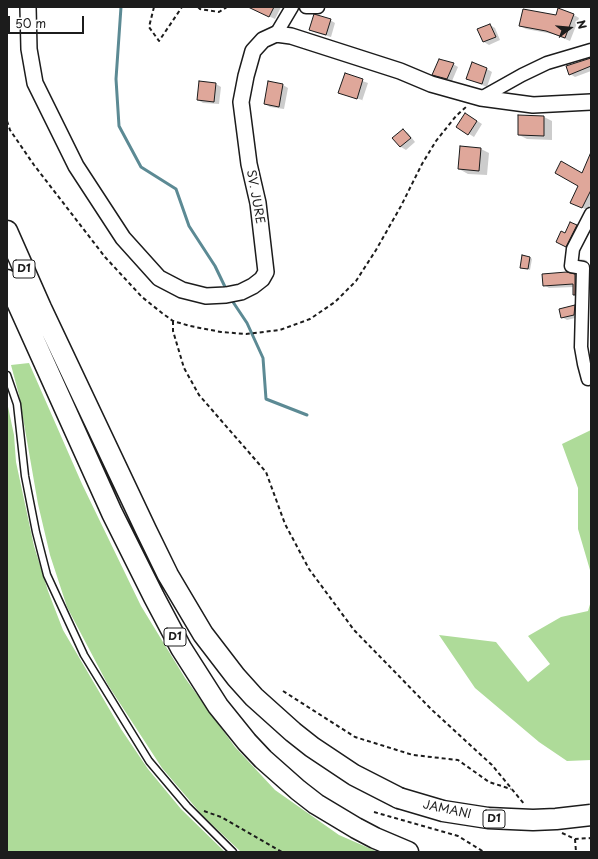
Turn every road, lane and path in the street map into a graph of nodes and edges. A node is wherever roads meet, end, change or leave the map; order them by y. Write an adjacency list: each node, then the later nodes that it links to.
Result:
1 (28, 7): 9 (street, SV. JURE)
2 (154, 7): 3 (path)
3 (182, 7)
4 (198, 7): 5 (path)
5 (227, 7)
6 (292, 7): 9 (street)
7 (306, 7): 8 (street)
8 (318, 7)
9 (276, 34): 11 (street)
10 (591, 50): 11 (street)
11 (481, 98): 12 (street); 17 (path)
12 (591, 102)
13 (7, 122): 17 (path)
14 (591, 214): 19 (street)
15 (7, 231): 25 (highway, JAMANI / D1, bridge)
16 (7, 280): 31 (highway, D1)
17 (173, 321): 21 (path)
18 (7, 375): 22 (lane)
19 (588, 379)
20 (283, 691): 21 (path)
21 (512, 790): 23 (path)
22 (187, 806): 29 (lane); 30 (path)
23 (526, 806)
24 (374, 812): 32 (path)
25 (591, 815)
26 (561, 832): 28 (path)
27 (591, 838): 28 (path)
28 (575, 839): 33 (path)
29 (233, 852)
30 (282, 852)
31 (408, 852)
32 (484, 852)
33 (576, 852)

